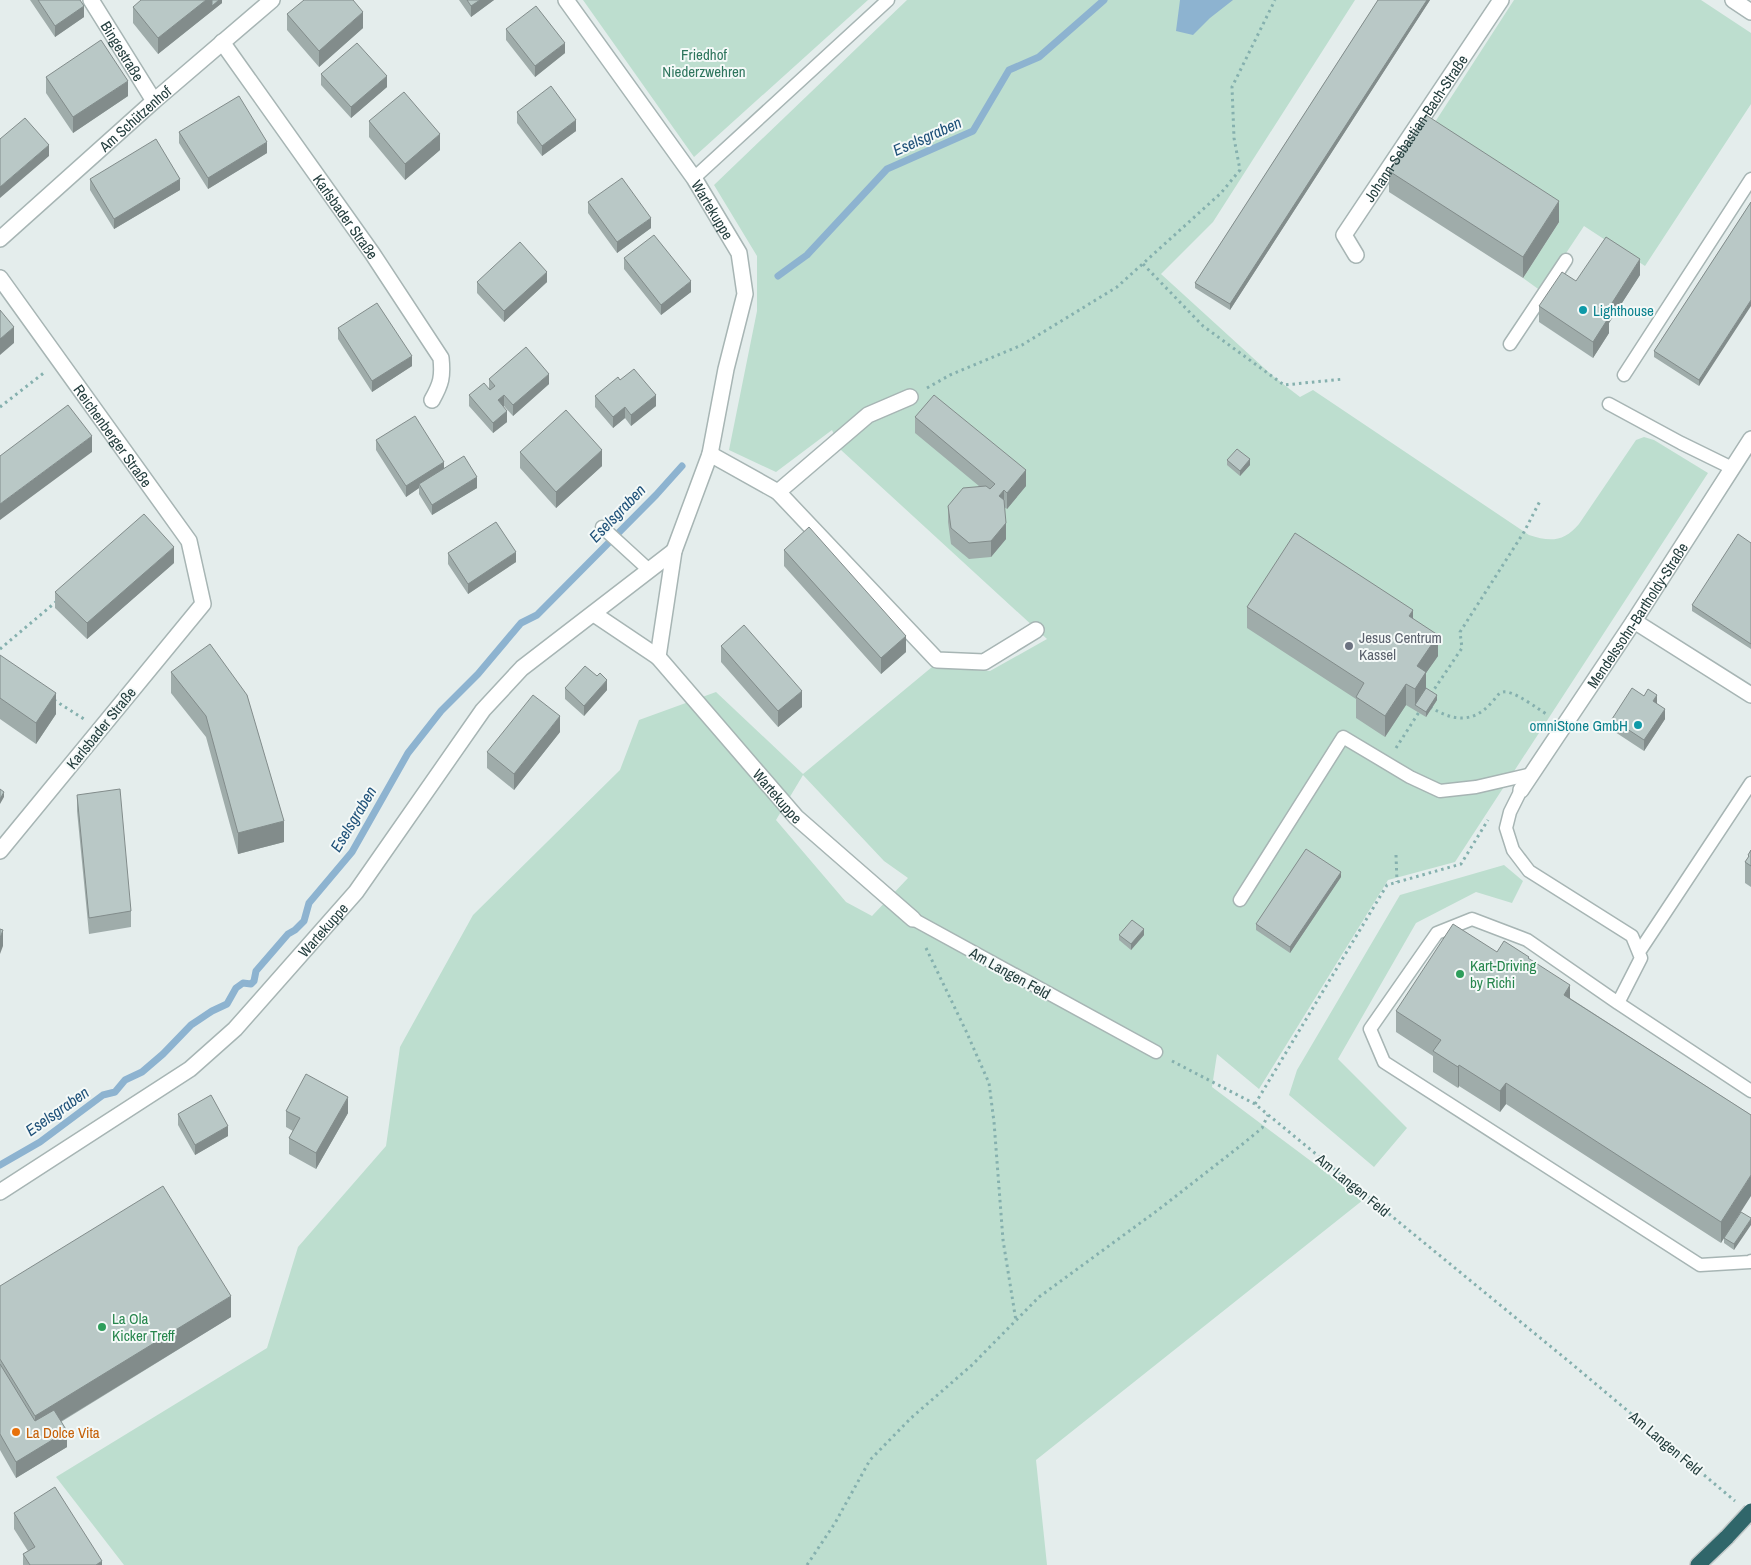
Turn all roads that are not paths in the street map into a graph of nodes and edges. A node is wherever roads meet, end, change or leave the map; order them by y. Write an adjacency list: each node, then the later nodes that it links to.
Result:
1 (91, 0): 9 (street, Bingestraße)
2 (272, 0): 8 (street, Am Schützenhof)
3 (566, 0): 10 (street, Wartekuppe)
4 (888, 0): 10 (lane)
5 (1502, 0): 13 (street, Johann-Sebastian-Bach-Straße)
6 (1733, 0): 7 (street)
7 (1751, 12)
8 (222, 42): 9 (street, Am Schützenhof); 19 (street, Karlsbader Straße)
9 (154, 101): 12 (street, Am Schützenhof)
10 (694, 178): 22 (street, Wartekuppe)
11 (1751, 179): 17 (lane)
12 (0, 239)
13 (1356, 255)
14 (1566, 260): 16 (lane)
15 (0, 278): 28 (street, Reichenberger Straße)
16 (1510, 344)
17 (1624, 375)
18 (910, 397): 24 (street)
19 (432, 400)
20 (1608, 404): 23 (lane)
21 (1751, 439): 23 (street, Mendelssohn-Bartholdy-Straße)
22 (710, 454): 24 (street); 26 (street, Wartekuppe)
23 (1732, 468): 30 (street, Mendelssohn-Bartholdy-Straße)
24 (778, 492): 31 (street)
25 (602, 527): 27 (lane)
26 (674, 551): 27 (street, Wartekuppe); 32 (street, Wartekuppe)
27 (650, 570): 29 (street, Wartekuppe)
28 (203, 604): 37 (street, Karlsbader Straße)
29 (594, 614): 32 (street, Wartekuppe); 44 (street, Wartekuppe)
30 (1634, 621): 33 (street); 34 (street, Mendelssohn-Bartholdy-Straße)
31 (1036, 630)
32 (658, 657): 39 (street, Wartekuppe)
33 (1751, 695)
34 (1532, 774): 36 (street, Mendelssohn-Bartholdy-Straße); 38 (lane)
35 (1751, 783): 40 (lane)
36 (1521, 790): 40 (lane)
37 (0, 851)
38 (1240, 900)
39 (913, 920): 42 (lane, Am Langen Feld)
40 (1639, 952): 41 (lane)
41 (1618, 1003): 43 (lane); 45 (lane)
42 (1156, 1052)
43 (1751, 1092)
44 (0, 1192)
45 (1751, 1261)
46 (1751, 1511): 47 (highway, bridge)
47 (1698, 1565)

